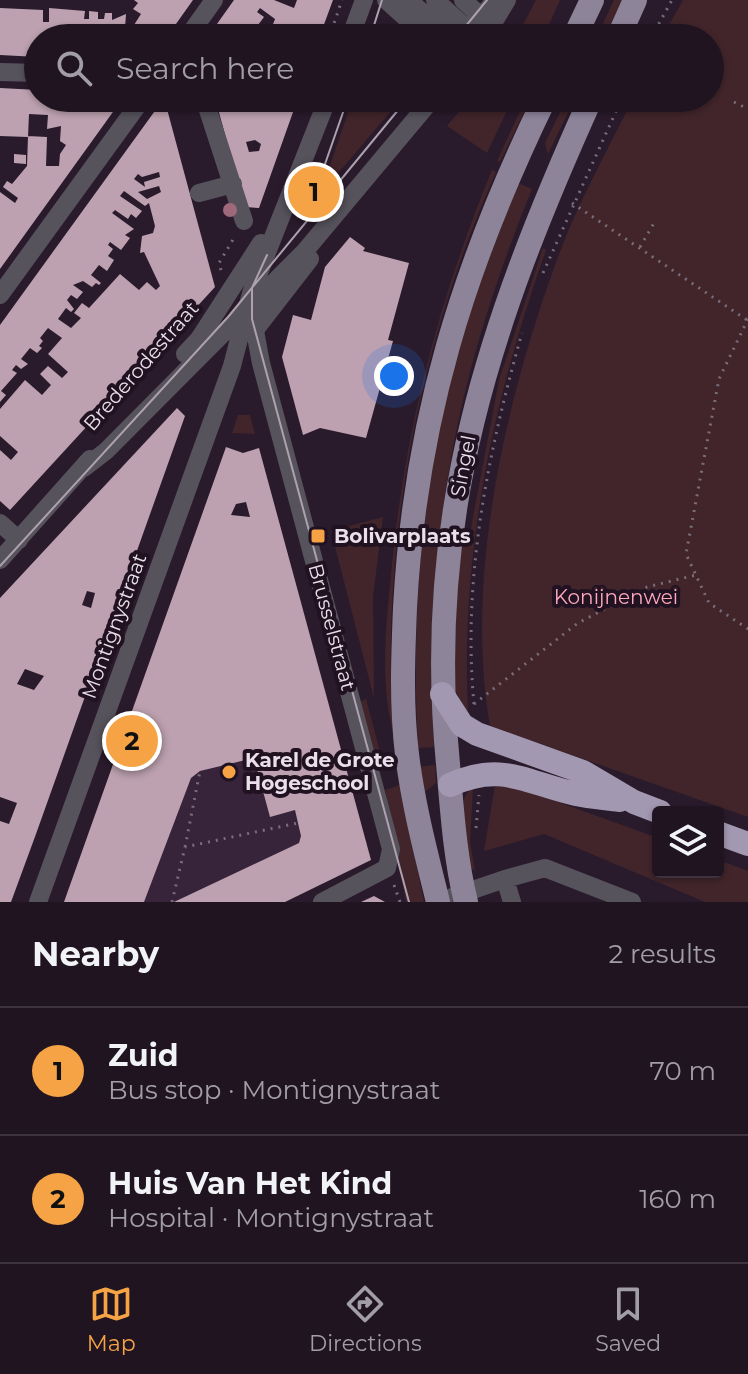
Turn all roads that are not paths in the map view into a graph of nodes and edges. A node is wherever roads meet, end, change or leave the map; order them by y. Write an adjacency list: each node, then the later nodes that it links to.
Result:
1 (214, 0): 10 (street)
2 (364, 0): 11 (street)
3 (386, 0): 12 (street)
4 (408, 0): 13 (street)
5 (435, 0): 9 (street)
6 (463, 0): 9 (street)
7 (592, 0): 14 (main road)
8 (635, 0): 15 (main road)
9 (486, 15)
10 (197, 24)
11 (359, 24)
12 (413, 24)
13 (436, 24)
14 (581, 24)
15 (624, 24)
16 (0, 72): 17 (street)
17 (24, 73)
18 (133, 112): 30 (street)
19 (209, 112): 24 (street)
20 (322, 112): 26 (street, Montignystraat)
21 (421, 112): 28 (street, Montignystraat)
22 (538, 112): 43 (main road, Singel)
23 (585, 112): 38 (main road, Singel)
24 (233, 184): 25 (street); 27 (street)
25 (199, 193)
26 (285, 203): 29 (street, Montignystraat); 31 (street, Montignystraat)
27 (244, 221)
28 (323, 231): 31 (street, Montignystraat); 32 (street, Montignystraat)
29 (230, 292): 34 (street, Brederodestraat)
30 (0, 295)
31 (252, 302): 32 (street, Brusselstraat); 33 (street, Montignystraat); 34 (street, Brederodestraat)
32 (255, 331): 33 (street, Montignystraat); 49 (street, Brusselstraat)
33 (232, 366): 48 (street, Montignystraat)
34 (84, 468): 36 (street, Brederodestraat)
35 (0, 523): 36 (street)
36 (19, 540): 37 (street, Brederodestraat)
37 (0, 560)
38 (442, 694): 39 (main road, Singel); 40 (highway)
39 (450, 785): 40 (highway); 43 (main road); 46 (main road, Singel)
40 (634, 802): 41 (highway)
41 (652, 809)
42 (724, 835): 44 (highway)
43 (422, 838): 47 (main road)
44 (748, 844)
45 (505, 879): 46 (street); 50 (street); 51 (street)
46 (465, 898): 47 (street)
47 (438, 901)
48 (38, 902)
49 (322, 902)
50 (512, 902)
51 (632, 902)

